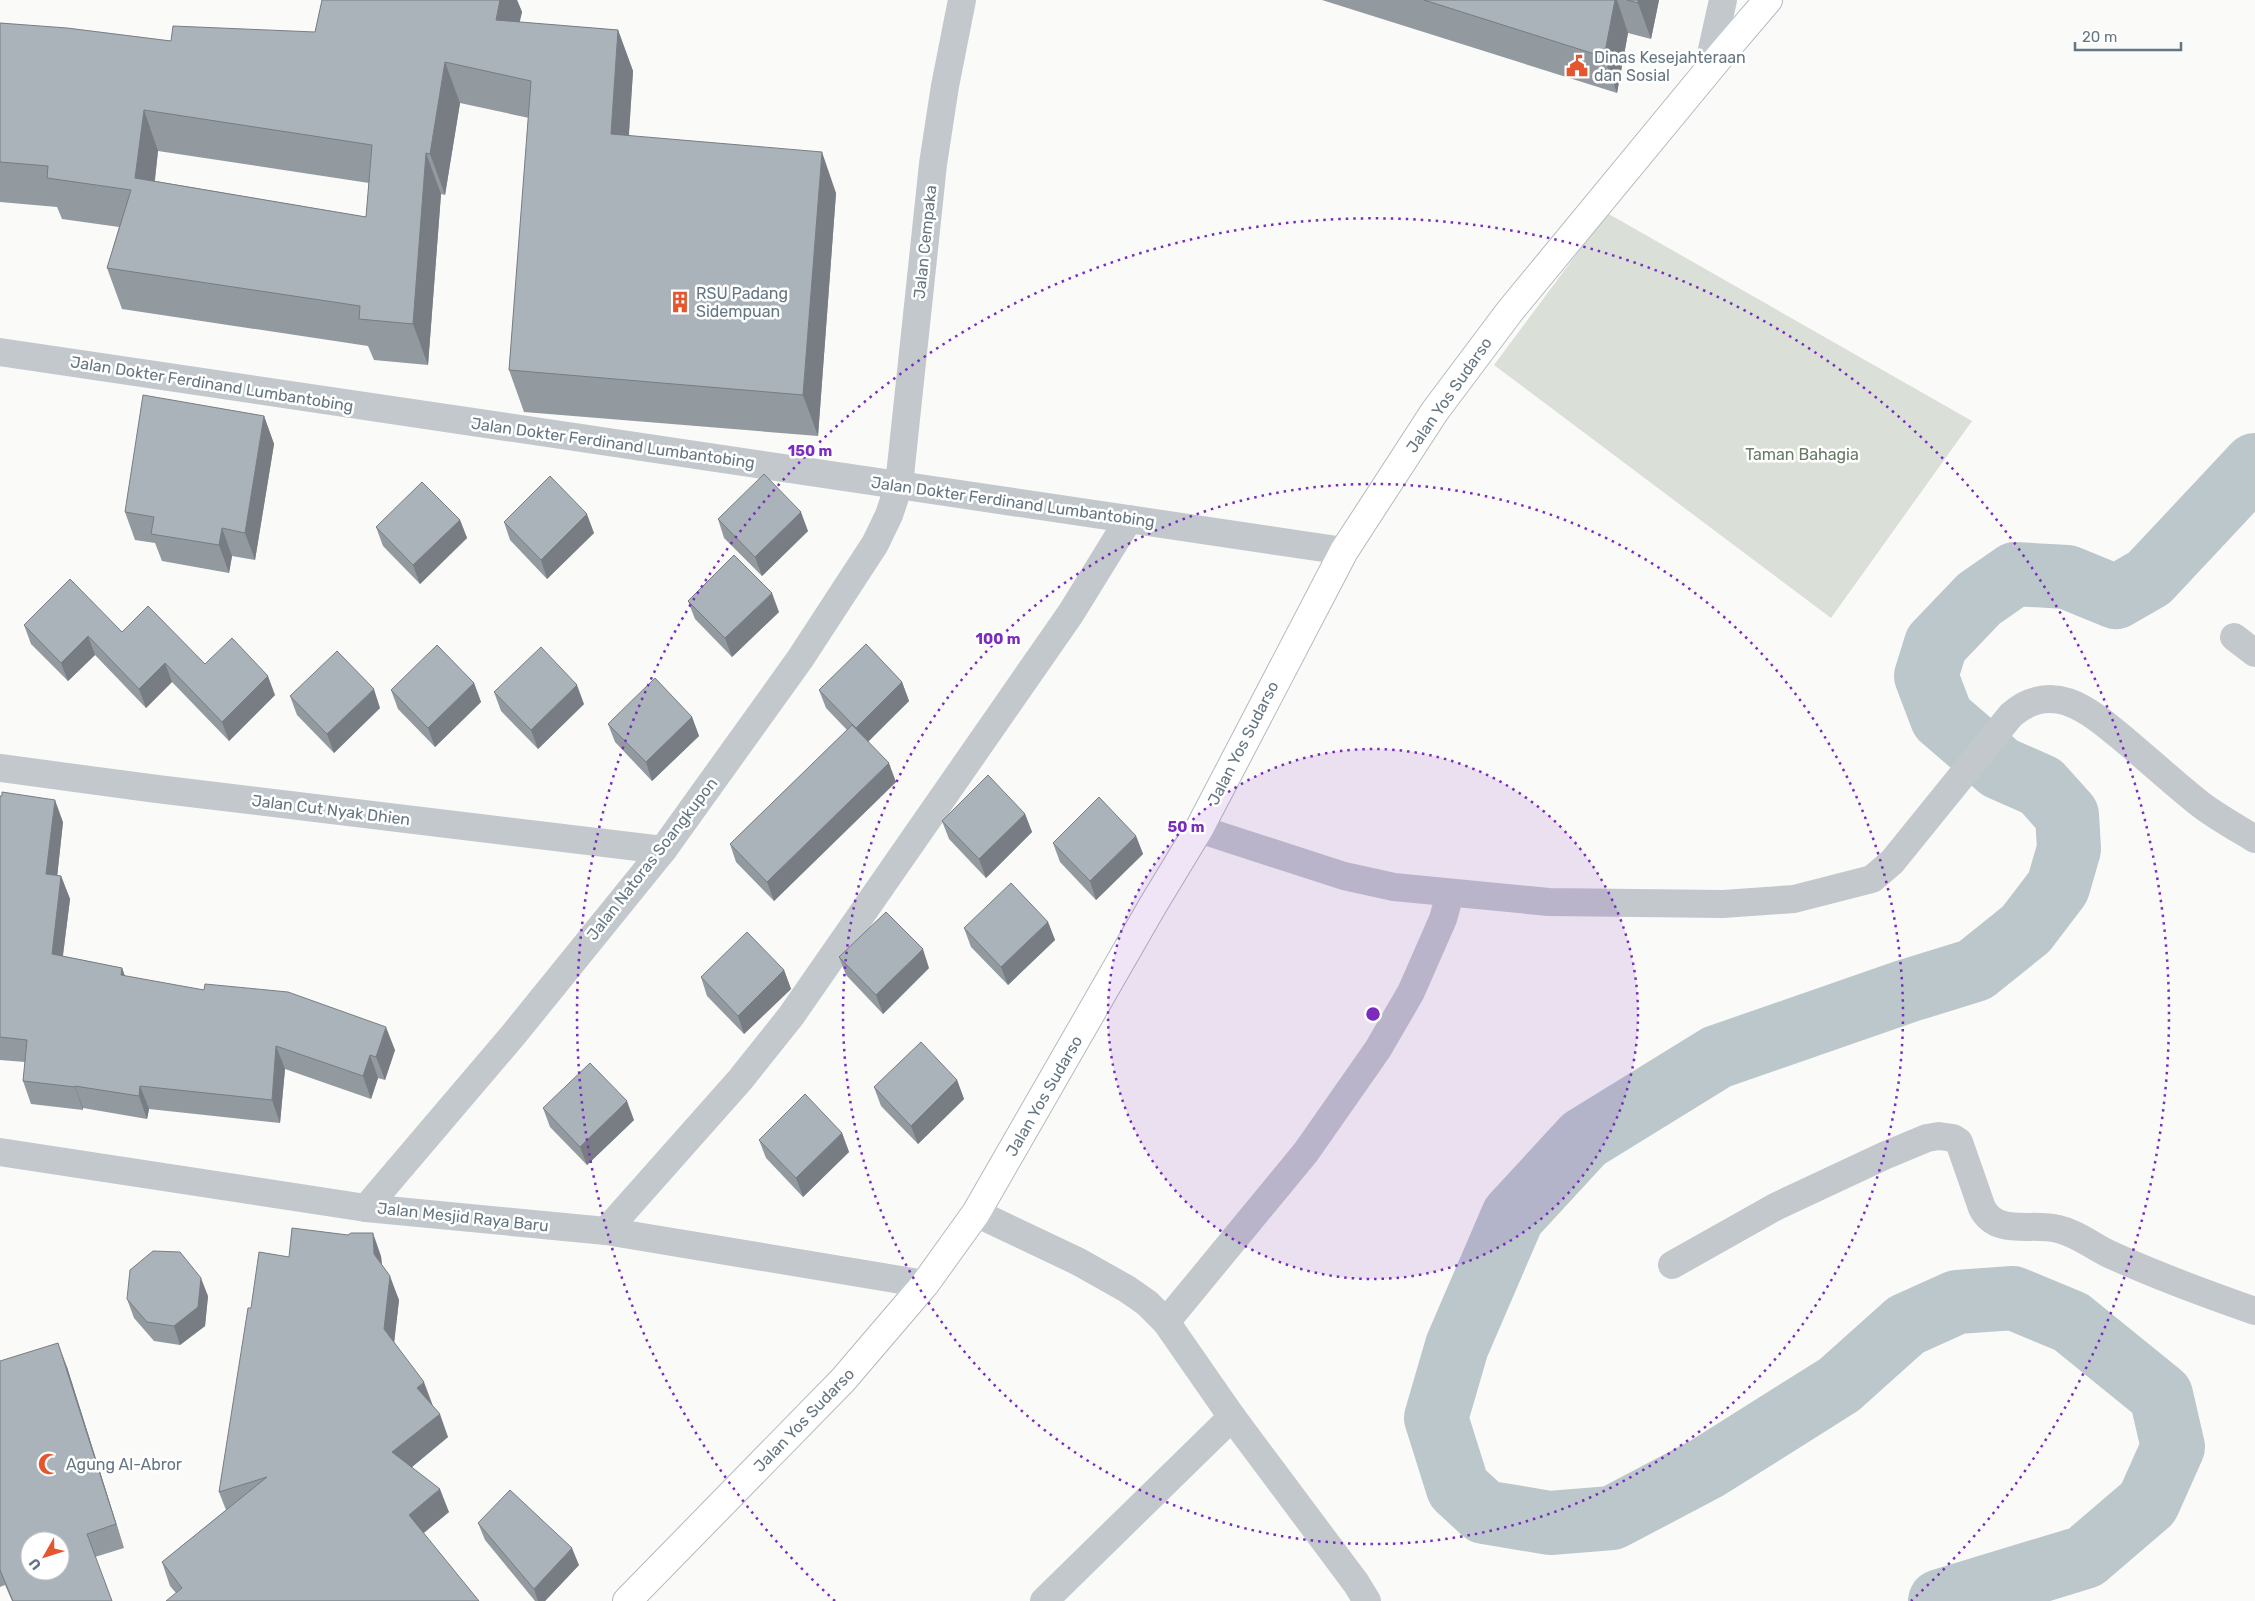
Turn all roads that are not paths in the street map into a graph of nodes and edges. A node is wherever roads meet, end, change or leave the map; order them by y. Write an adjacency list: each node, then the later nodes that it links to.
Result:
1 (962, 0): 6 (street, Jalan Cempaka)
2 (1723, 0): 4 (street)
3 (1768, 0): 4 (street, Jalan Yos Sudarso)
4 (1707, 72): 8 (street, Jalan Yos Sudarso)
5 (0, 352): 6 (street, Jalan Dokter Ferdinand Lumbantobing)
6 (899, 485): 7 (street, Jalan Dokter Ferdinand Lumbantobing); 12 (street, Jalan Natoras Soangkupon)
7 (1129, 519): 8 (street, Jalan Dokter Ferdinand Lumbantobing); 17 (street)
8 (1344, 551): 10 (street, Jalan Yos Sudarso)
9 (0, 768): 12 (street, Jalan Cut Nyak Dhien)
10 (1199, 829): 13 (street); 16 (street, Jalan Yos Sudarso)
11 (2255, 839): 13 (street)
12 (663, 850): 15 (street, Jalan Natoras Soangkupon)
13 (1450, 894): 21 (street)
14 (0, 1152): 15 (street, Jalan Mesjid Raya Baru)
15 (366, 1208): 17 (street, Jalan Mesjid Raya Baru)
16 (976, 1213): 19 (street, Jalan Yos Sudarso); 21 (street)
17 (606, 1231): 19 (street, Jalan Mesjid Raya Baru)
18 (1672, 1265): 20 (street)
19 (925, 1284): 23 (street, Jalan Yos Sudarso)
20 (2255, 1311)
21 (1166, 1322): 22 (street)
22 (1232, 1417): 24 (street); 25 (street)
23 (627, 1601)
24 (1044, 1601)
25 (1367, 1601)

